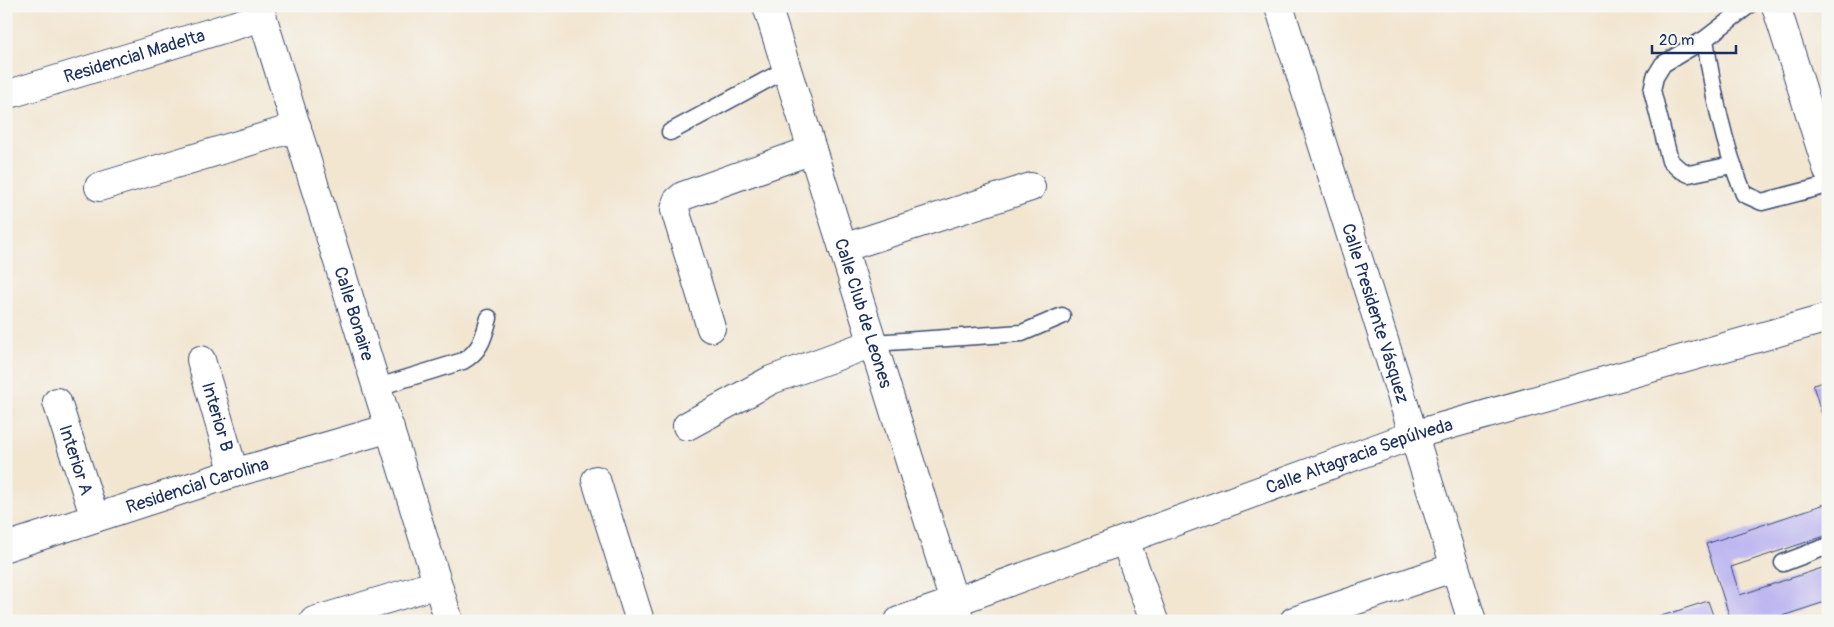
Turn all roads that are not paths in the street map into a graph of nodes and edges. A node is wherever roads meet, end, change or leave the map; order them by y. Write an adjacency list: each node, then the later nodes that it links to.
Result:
1 (767, 6): 7 (street, Calle Club de Leones)
2 (1279, 6): 28 (street, Calle Presidente Vásquez)
3 (1748, 6): 6 (lane)
4 (1776, 6): 13 (street)
5 (261, 11): 8 (street, Residencial Madelta); 9 (street, Calle Bonaire)
6 (1705, 39): 12 (lane); 12 (lane)
7 (786, 69): 10 (lane); 11 (street, Calle Club de Leones)
8 (6, 95)
9 (297, 127): 15 (street); 24 (street, Calle Bonaire)
10 (670, 132)
11 (812, 150): 17 (street, Calle Club de Leones); 21 (street)
12 (1732, 165): 14 (lane)
13 (1828, 171)
14 (1828, 185)
15 (99, 187)
16 (1031, 187): 17 (street)
17 (843, 248): 22 (street, Calle Club de Leones)
18 (1062, 316): 22 (lane)
19 (489, 318): 24 (lane)
20 (1828, 318): 28 (street, Calle Altagracia Sepúlveda)
21 (711, 328)
22 (873, 343): 26 (street); 38 (street, Calle Club de Leones)
23 (201, 360): 29 (street, Interior B)
24 (378, 388): 27 (street, Calle Bonaire)
25 (57, 402): 31 (street, Interior A)
26 (686, 426)
27 (390, 428): 29 (street, Residencial Carolina); 37 (street, Calle Bonaire)
28 (1413, 435): 32 (street, Calle Altagracia Sepúlveda); 36 (street, Calle Presidente Vásquez)
29 (234, 473): 31 (street, Residencial Carolina)
30 (596, 480): 41 (street)
31 (95, 518): 34 (street, Residencial Carolina)
32 (1125, 540): 38 (street, Calle Altagracia Sepúlveda); 43 (street)
33 (1828, 546): 35 (lane)
34 (6, 548)
35 (1783, 563)
36 (1455, 567): 44 (street); 45 (street, Calle Presidente Vásquez)
37 (437, 584): 39 (street); 40 (street, Calle Bonaire)
38 (957, 612): 42 (street, Calle Altagracia Sepúlveda)
39 (314, 621)
40 (449, 621)
41 (640, 621)
42 (899, 621)
43 (1154, 621)
44 (1294, 621)
45 (1472, 621)

